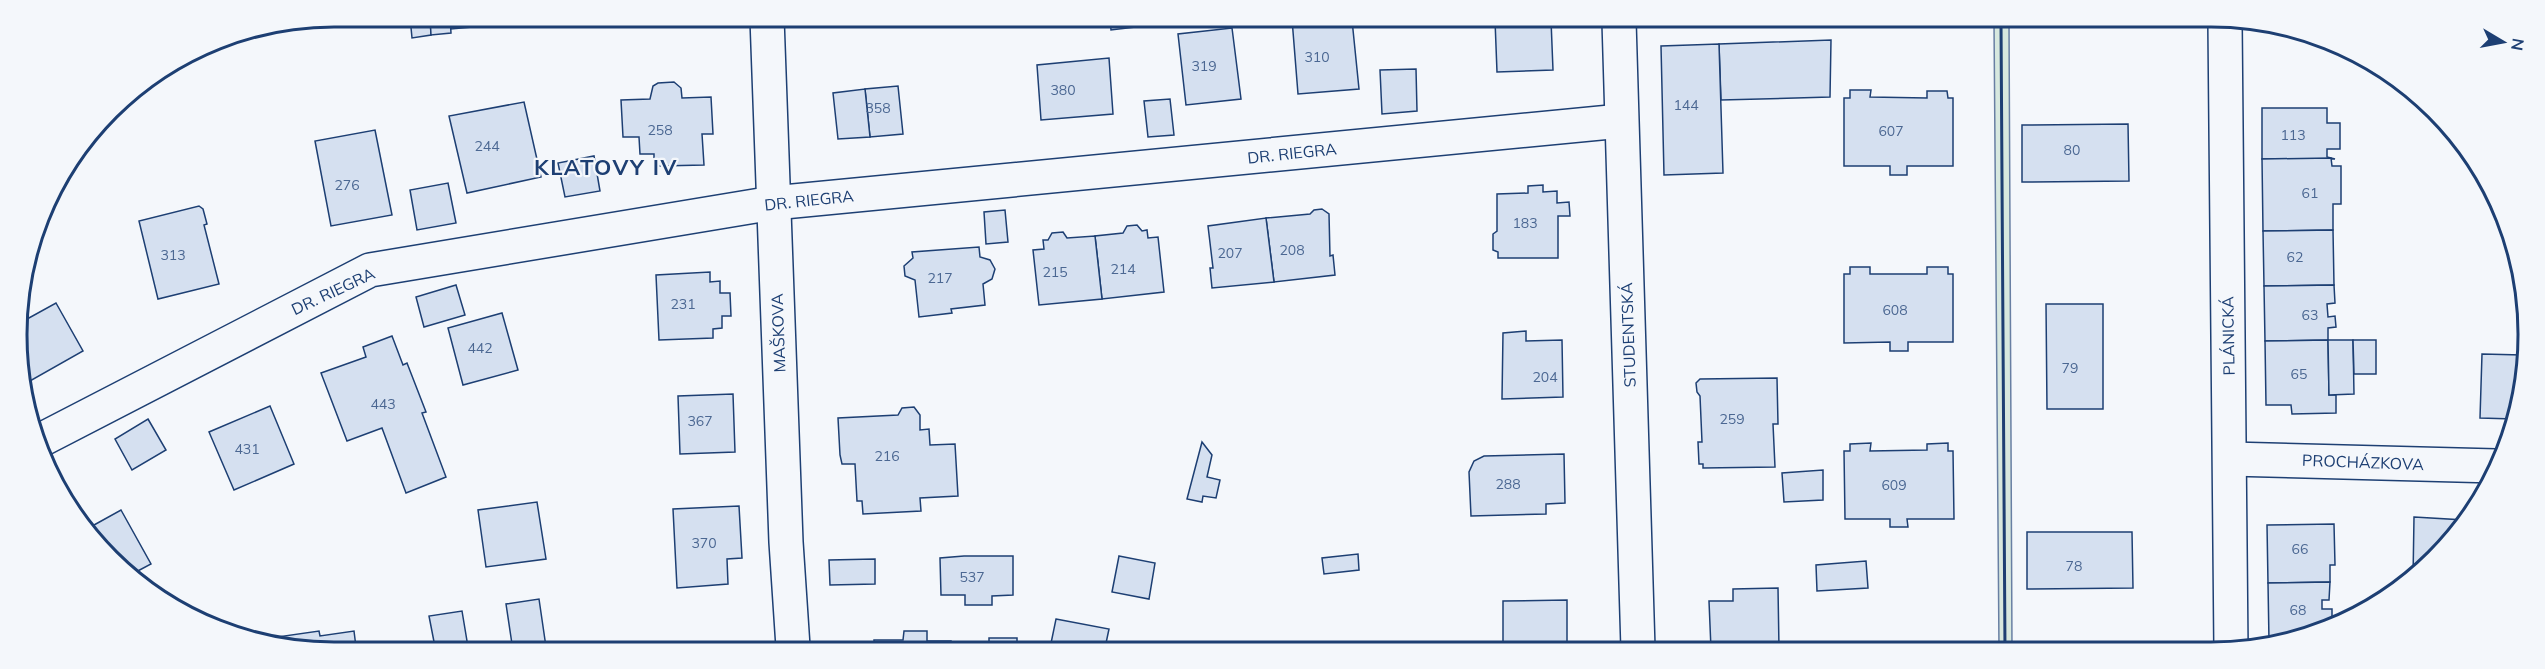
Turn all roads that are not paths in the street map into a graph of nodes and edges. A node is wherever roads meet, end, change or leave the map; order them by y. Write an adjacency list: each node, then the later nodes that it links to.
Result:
1 (767, 27): 5 (street, MAŠKOVA)
2 (1619, 27): 4 (street, STUDENTSKÁ)
3 (2225, 28): 7 (street, PLÁNICKÁ)
4 (1621, 121): 5 (street, DR. RIEGRA); 11 (street, STUDENTSKÁ)
5 (773, 202): 6 (street, DR. RIEGRA); 10 (street, MAŠKOVA)
6 (45, 438)
7 (2230, 459): 8 (street, PROCHÁZKOVA); 9 (street, PLÁNICKÁ)
8 (2488, 466)
9 (2231, 641)
10 (793, 642)
11 (1638, 642)

